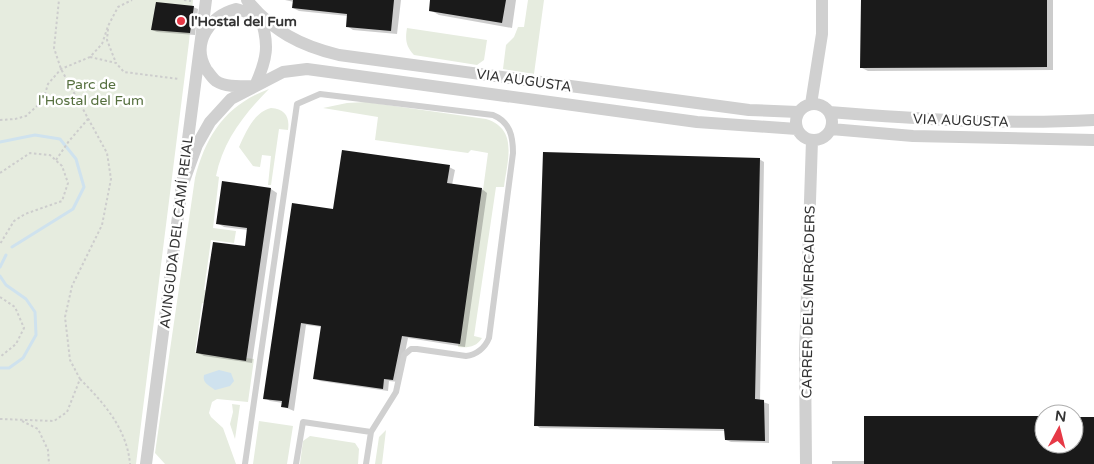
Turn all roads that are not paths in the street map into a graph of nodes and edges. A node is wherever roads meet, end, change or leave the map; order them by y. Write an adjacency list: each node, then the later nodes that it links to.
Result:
1 (206, 0): 5 (street, AVINGUDA DEL CAMÍ REIAL)
2 (248, 0): 4 (street, VIA AUGUSTA)
3 (822, 0): 7 (street)
4 (260, 16): 5 (street, VIA AUGUSTA); 6 (street, VIA AUGUSTA); 8 (street, VIA AUGUSTA)
5 (200, 47): 6 (street, VIA AUGUSTA); 15 (street, AVINGUDA DEL CAMÍ REIAL)
6 (254, 86): 11 (street, VIA AUGUSTA); 15 (street, VIA AUGUSTA)
7 (811, 104): 8 (street); 9 (street)
8 (798, 112): 11 (street)
9 (829, 112): 10 (street, VIA AUGUSTA); 12 (street)
10 (1094, 120)
11 (797, 129): 13 (street)
12 (831, 129): 13 (street); 14 (street, VIA AUGUSTA)
13 (812, 140): 21 (street, CARRER DELS MERCADERS)
14 (1094, 140)
15 (181, 188): 17 (street, AVINGUDA DEL CAMÍ REIAL)
16 (371, 432): 18 (lane); 19 (lane); 20 (lane)
17 (146, 464)
18 (245, 464)
19 (296, 464)
20 (366, 464)
21 (806, 464)

